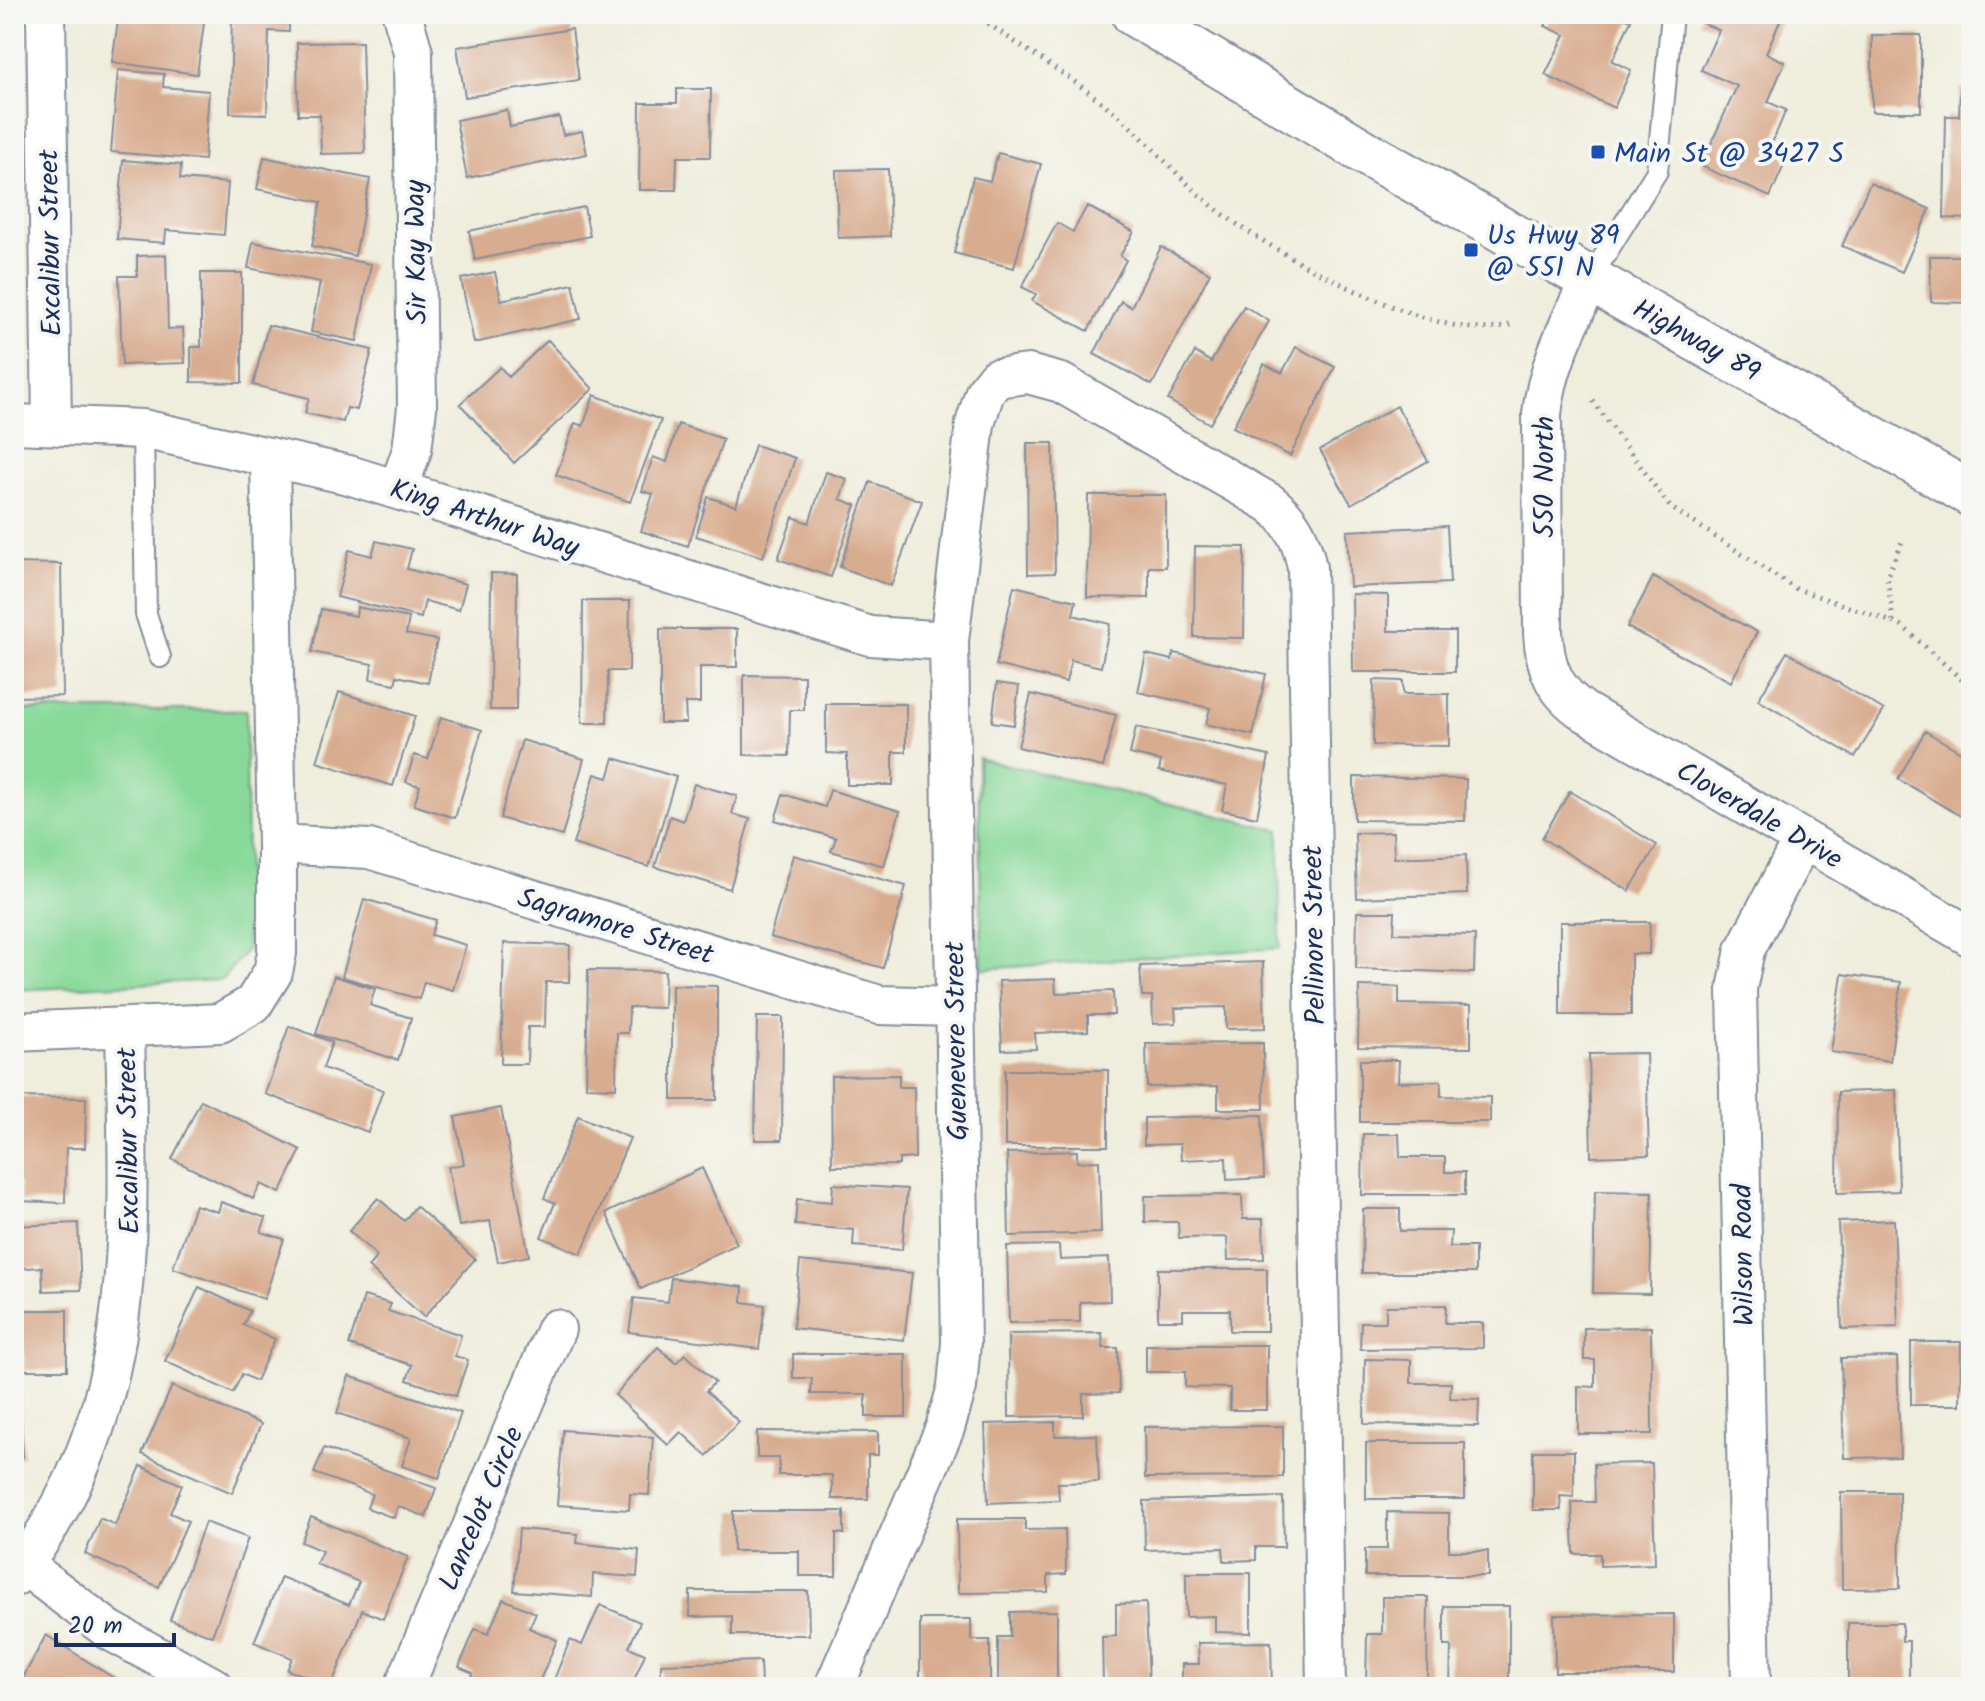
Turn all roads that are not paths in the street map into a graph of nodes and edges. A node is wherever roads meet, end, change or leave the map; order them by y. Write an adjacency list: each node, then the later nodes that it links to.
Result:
1 (46, 14): 8 (street, Excalibur Street)
2 (402, 14): 11 (street, Sir Kay Way)
3 (1134, 14): 5 (main road, Highway 89)
4 (1672, 14): 5 (lane)
5 (1590, 279): 12 (main road, Highway 89); 15 (street, 550 North)
6 (996, 378): 13 (street, Guenevere Street); 27 (street, Pellinore Street)
7 (14, 424): 8 (street, King Arthur Way)
8 (52, 424): 9 (street, King Arthur Way)
9 (143, 429): 10 (street, King Arthur Way); 14 (lane)
10 (270, 457): 11 (street, King Arthur Way); 17 (street, Excalibur Street)
11 (398, 490): 13 (street, King Arthur Way)
12 (1971, 494)
13 (949, 641): 19 (street, Guenevere Street)
14 (160, 657)
15 (1554, 683): 16 (street, Cloverdale Drive)
16 (1803, 839): 18 (street, Cloverdale Drive); 28 (street, Wilson Road)
17 (277, 844): 19 (street, Sagramore Street); 20 (street, Excalibur Street)
18 (1971, 937)
19 (954, 1007): 26 (street, Guenevere Street)
20 (125, 1030): 21 (street); 23 (street, Excalibur Street)
21 (14, 1032)
22 (556, 1329): 25 (street, Lancelot Circle)
23 (19, 1571): 24 (street)
24 (213, 1687)
25 (404, 1687)
26 (834, 1687)
27 (1326, 1687)
28 (1751, 1687)

